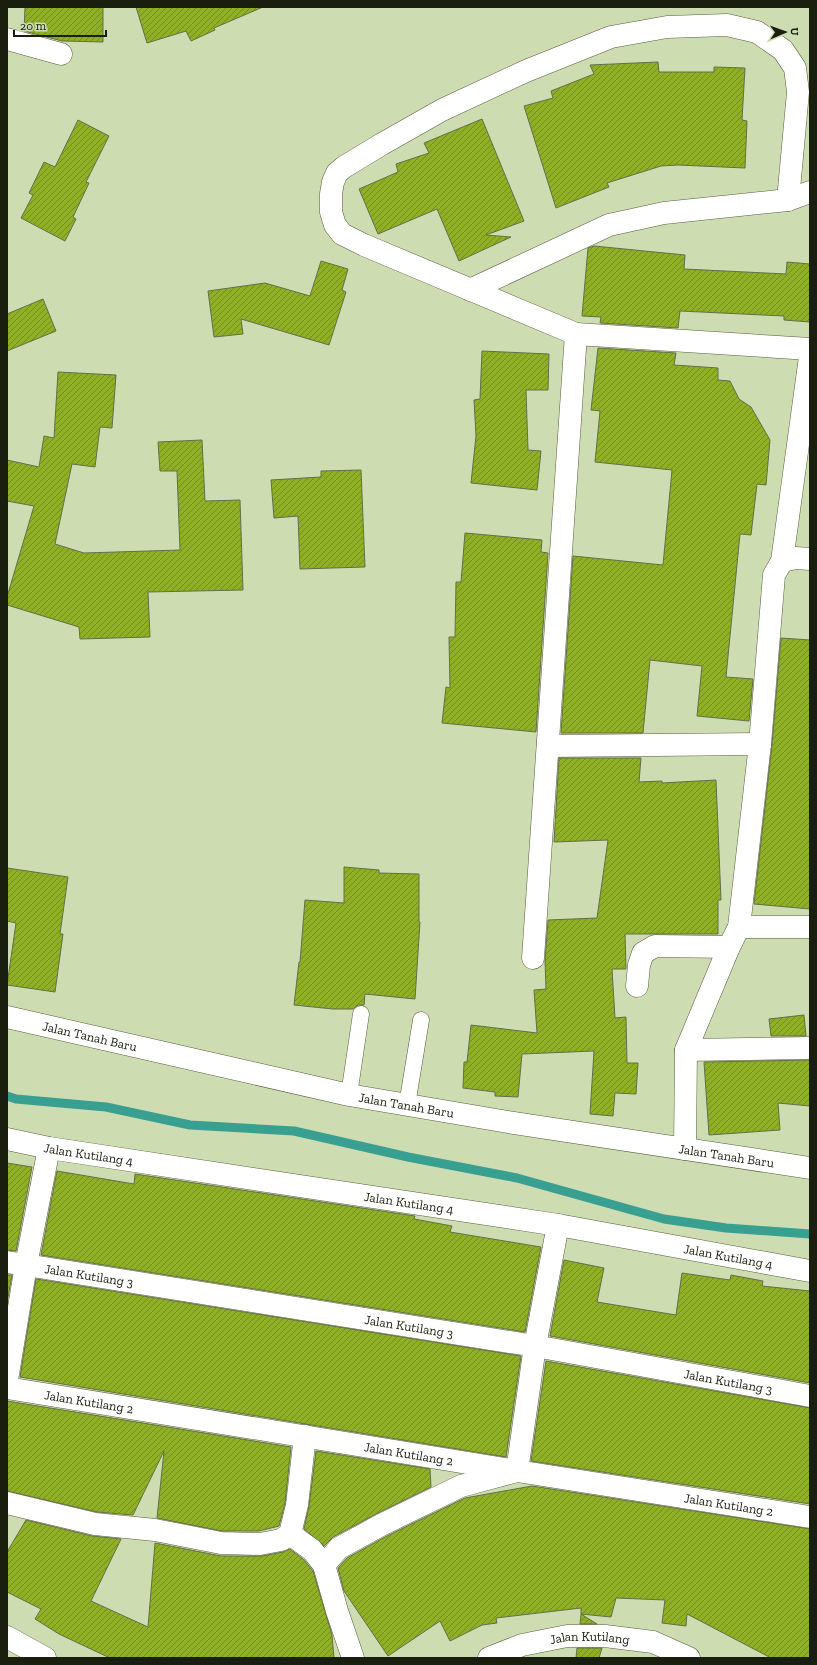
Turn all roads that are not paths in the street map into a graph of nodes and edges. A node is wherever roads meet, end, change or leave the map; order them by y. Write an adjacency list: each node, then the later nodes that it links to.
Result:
1 (7, 40): 2 (street)
2 (61, 54)
3 (810, 192): 4 (street)
4 (788, 200): 5 (street); 5 (street)
5 (470, 290): 6 (street)
6 (576, 334): 7 (street); 12 (street)
7 (810, 350)
8 (810, 357): 10 (street)
9 (810, 559): 10 (street)
10 (782, 561): 11 (street)
11 (760, 744): 12 (street); 13 (street)
12 (548, 746): 16 (street)
13 (739, 927): 14 (street); 15 (street)
14 (810, 927)
15 (729, 947): 17 (street); 22 (street)
16 (533, 958)
17 (637, 986)
18 (361, 1014): 23 (lane)
19 (7, 1017): 23 (street, Jalan Tanah Baru)
20 (421, 1020): 24 (lane)
21 (810, 1048): 22 (street)
22 (686, 1050): 27 (street)
23 (349, 1095): 24 (street, Jalan Tanah Baru)
24 (408, 1105): 27 (street, Jalan Tanah Baru)
25 (7, 1140): 26 (street, Jalan Kutilang 4)
26 (48, 1148): 29 (street, Jalan Kutilang 4); 30 (street)
27 (685, 1149): 28 (street, Jalan Tanah Baru)
28 (810, 1168)
29 (558, 1225): 31 (street, Jalan Kutilang 4); 32 (street)
30 (16, 1263): 32 (street, Jalan Kutilang 3); 33 (street)
31 (810, 1271)
32 (534, 1346): 35 (street, Jalan Kutilang 3); 37 (street)
33 (7, 1380)
34 (7, 1388): 36 (street, Jalan Kutilang 2)
35 (810, 1396)
36 (305, 1436): 37 (street, Jalan Kutilang 2); 40 (street)
37 (517, 1471): 39 (street, Jalan Kutilang 2); 41 (street)
38 (7, 1503): 40 (street)
39 (810, 1517)
40 (290, 1534): 41 (street)
41 (324, 1566): 44 (street)
42 (7, 1637): 43 (street)
43 (45, 1658)
44 (353, 1658)
45 (489, 1658): 46 (street, Jalan Kutilang)
46 (689, 1658)

